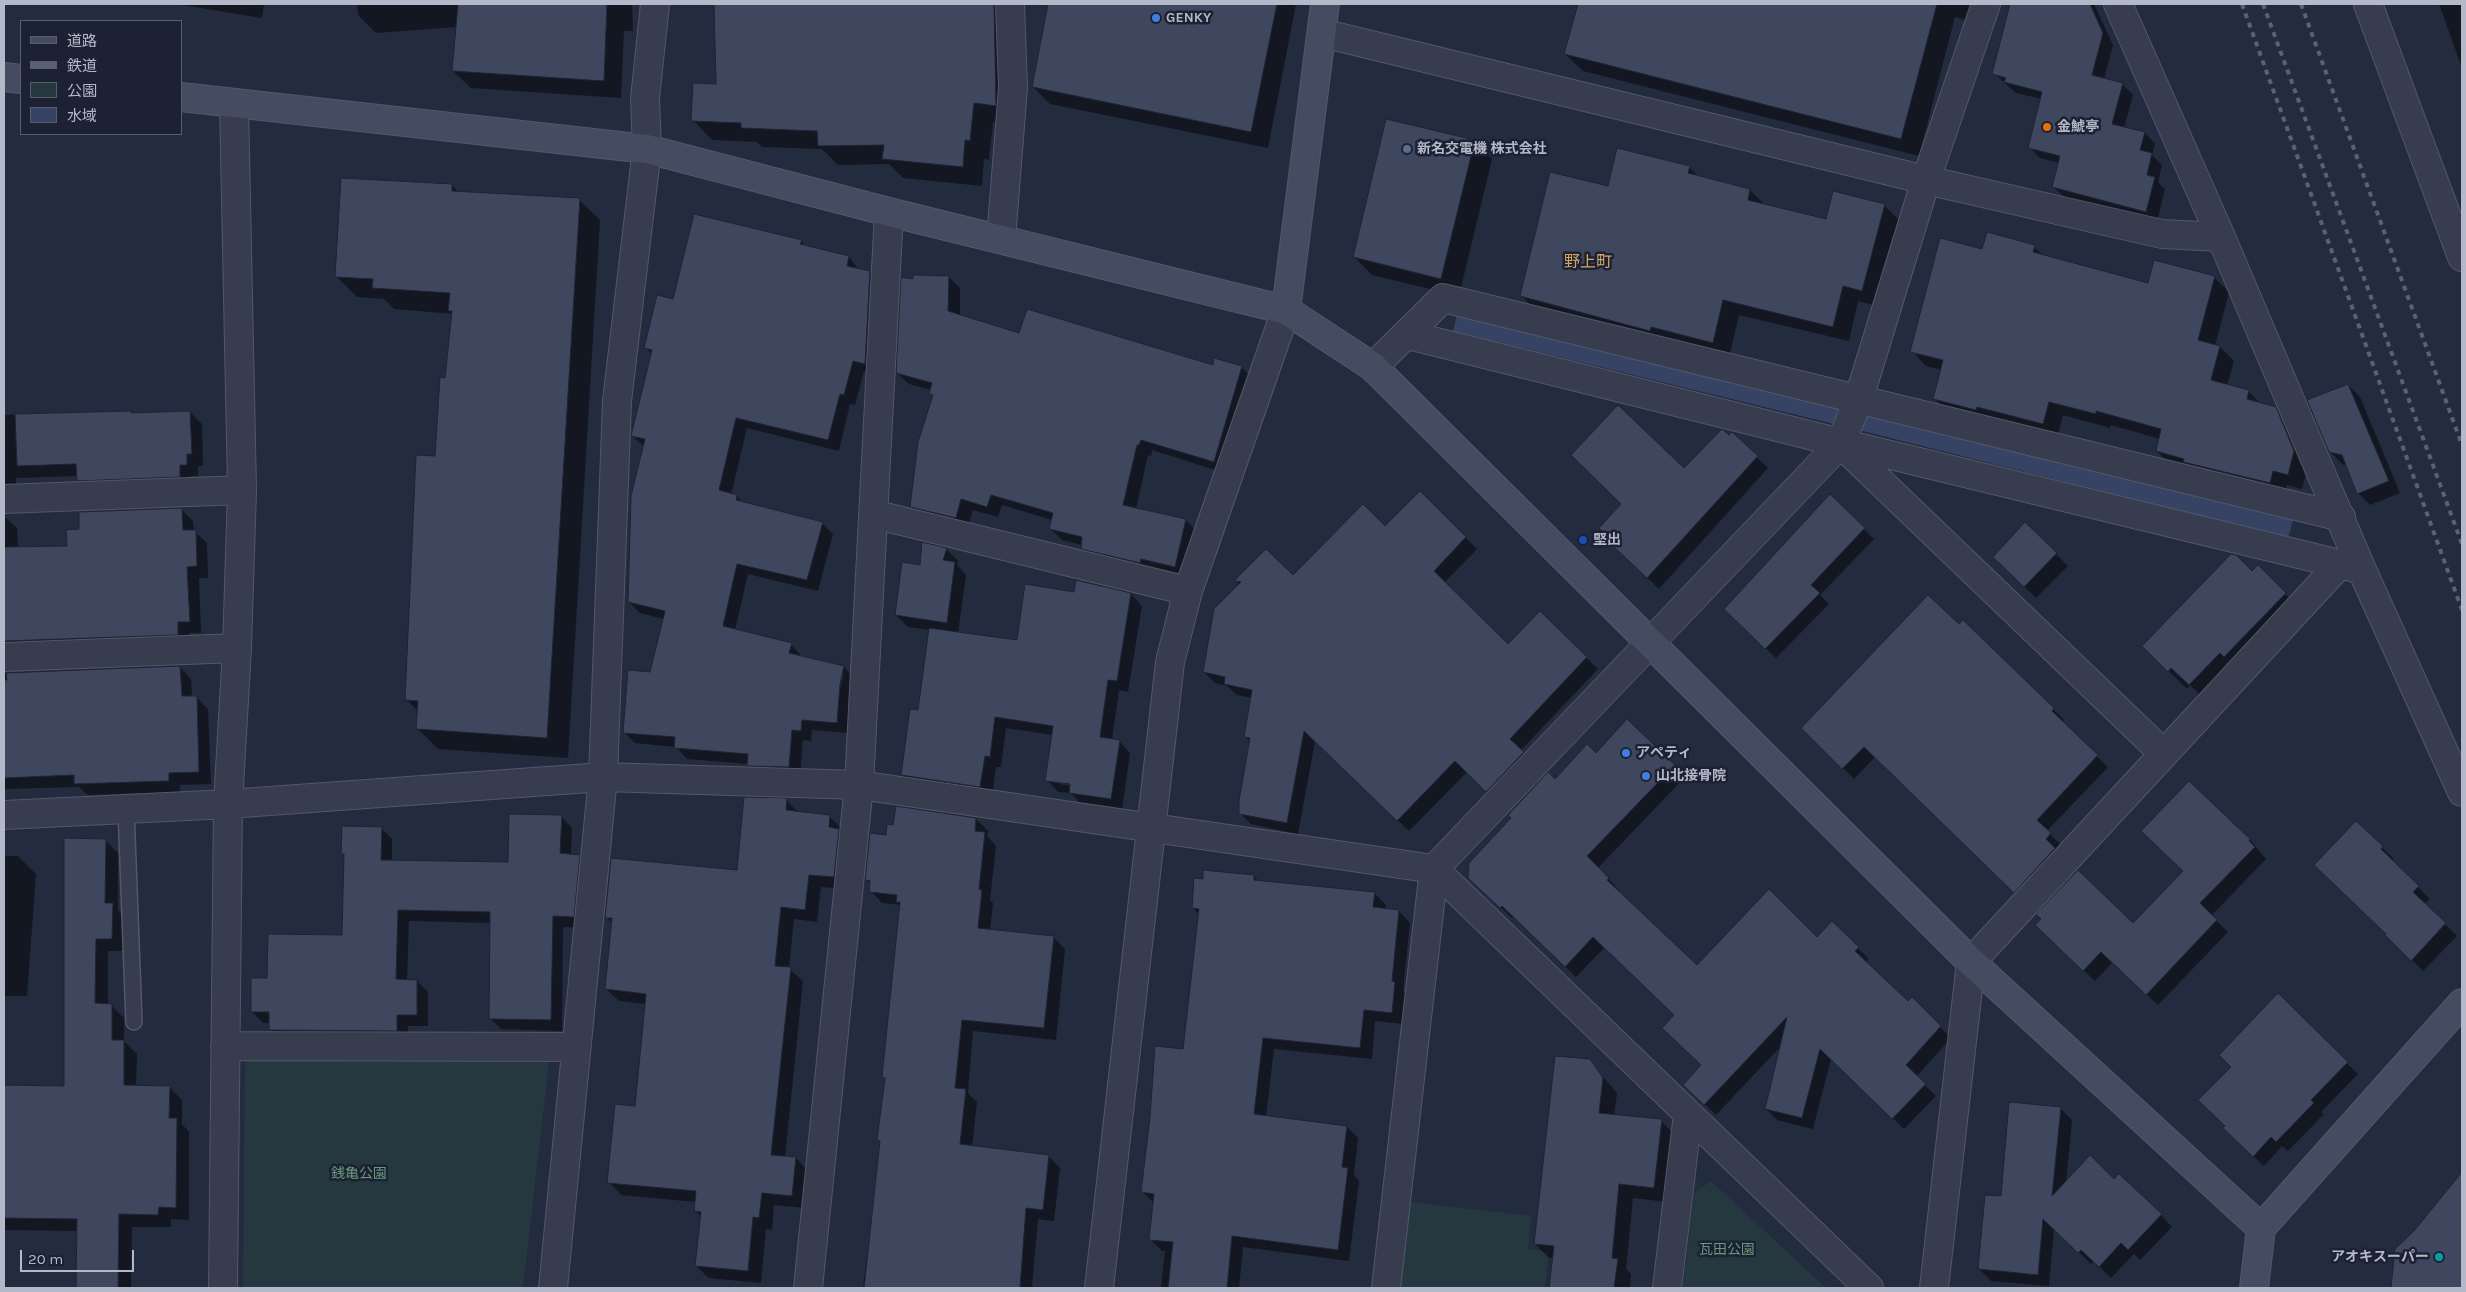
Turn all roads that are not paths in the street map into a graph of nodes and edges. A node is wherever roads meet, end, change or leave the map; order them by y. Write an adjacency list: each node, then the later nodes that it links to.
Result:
1 (655, 4): 12 (street)
2 (1010, 4): 16 (street)
3 (1325, 4): 7 (street)
4 (1986, 4): 13 (street)
5 (2118, 4): 15 (street)
6 (2368, 4): 17 (street)
7 (1322, 33): 13 (street); 18 (street)
8 (4, 77): 9 (street)
9 (20, 79)
10 (182, 97): 11 (street)
11 (234, 103): 12 (street); 22 (street)
12 (647, 149): 14 (street); 32 (street)
13 (1926, 180): 15 (street); 21 (street)
14 (889, 212): 16 (street); 24 (street)
15 (2221, 237): 25 (street)
16 (1001, 240): 18 (street)
17 (2462, 257)
18 (1286, 310): 20 (street); 27 (street)
19 (1408, 335): 20 (street); 21 (street); 21 (street)
20 (1373, 367): 28 (street)
21 (1850, 420): 25 (street); 26 (street); 28 (street); 31 (street)
22 (242, 490): 23 (street); 29 (street)
23 (4, 499)
24 (874, 514): 27 (street); 33 (street)
25 (2342, 517): 26 (street)
26 (2351, 567): 31 (street); 34 (street)
27 (1188, 591): 38 (street)
28 (1651, 644): 39 (street); 40 (street)
29 (237, 648): 30 (street); 35 (street)
30 (4, 656)
31 (2164, 754): 40 (street)
32 (602, 777): 33 (street); 35 (street); 44 (street)
33 (859, 785): 38 (street); 49 (street)
34 (2462, 792)
35 (228, 804): 36 (street); 43 (street)
36 (126, 809): 37 (street); 42 (lane)
37 (4, 815)
38 (1151, 827): 39 (street); 50 (street)
39 (1434, 869): 45 (street); 51 (street)
40 (1972, 962): 46 (street); 54 (street)
41 (2462, 1002): 46 (street)
42 (134, 1022)
43 (225, 1046): 44 (street); 47 (street)
44 (576, 1047): 48 (street)
45 (1688, 1114): 52 (street); 53 (street)
46 (2261, 1228): 55 (street)
47 (222, 1288)
48 (553, 1288)
49 (808, 1288)
50 (1099, 1288)
51 (1386, 1288)
52 (1667, 1288)
53 (1869, 1288)
54 (1934, 1288)
55 (2254, 1288)

